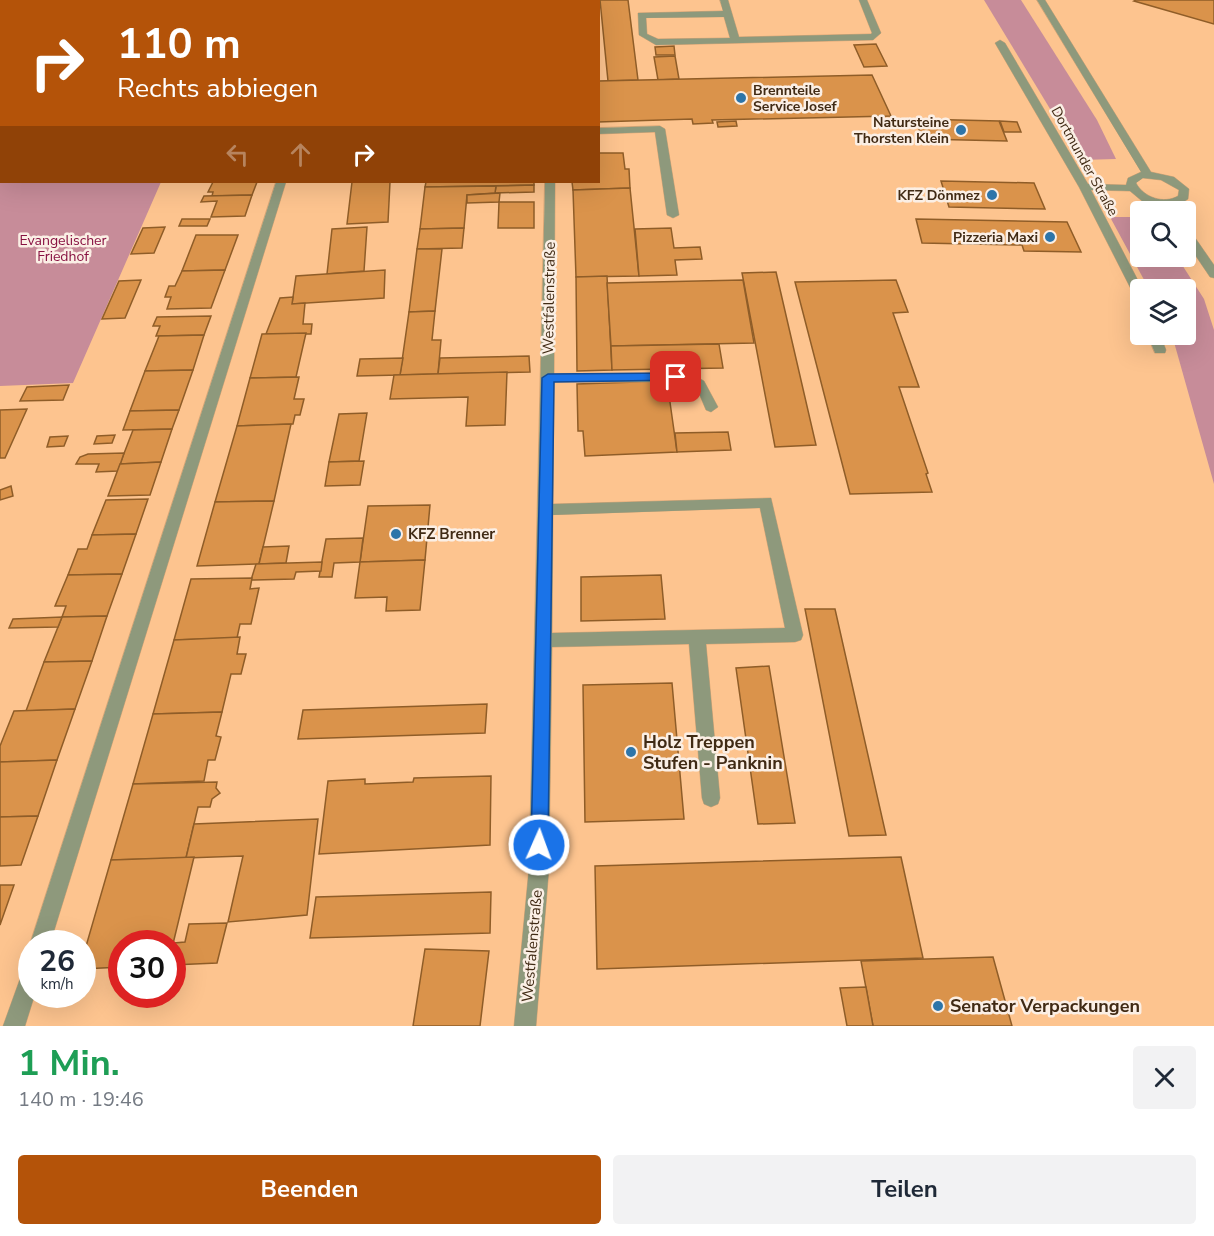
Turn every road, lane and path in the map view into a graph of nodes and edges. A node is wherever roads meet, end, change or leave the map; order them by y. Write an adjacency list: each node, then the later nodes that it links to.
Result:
1 (724, 0): 4 (street)
2 (863, 0): 5 (street)
3 (1041, 0): 8 (street)
4 (727, 14): 5 (street); 5 (street)
5 (735, 41)
6 (1000, 43): 11 (street, Dortmunder Straße)
7 (600, 131): 15 (street)
8 (1148, 175): 12 (street); 14 (street)
9 (281, 183): 27 (street)
10 (550, 183): 21 (street, Westfalenstraße)
11 (1084, 187): 12 (street); 18 (street, Dortmunder Straße)
12 (1131, 188): 13 (street)
13 (1153, 201)
14 (1179, 201)
15 (673, 215)
16 (1196, 247): 17 (street)
17 (1214, 274)
18 (1132, 279)
19 (1158, 345): 20 (street)
20 (1160, 350)
21 (548, 378): 22 (street); 23 (street, Westfalenstraße)
22 (711, 406)
23 (546, 510): 24 (street); 25 (street, Westfalenstraße)
24 (697, 637): 25 (street); 26 (street)
25 (544, 640): 30 (street, Westfalenstraße)
26 (711, 798)
27 (44, 930)
28 (20, 1008): 29 (street)
29 (14, 1026)
30 (525, 1026)

